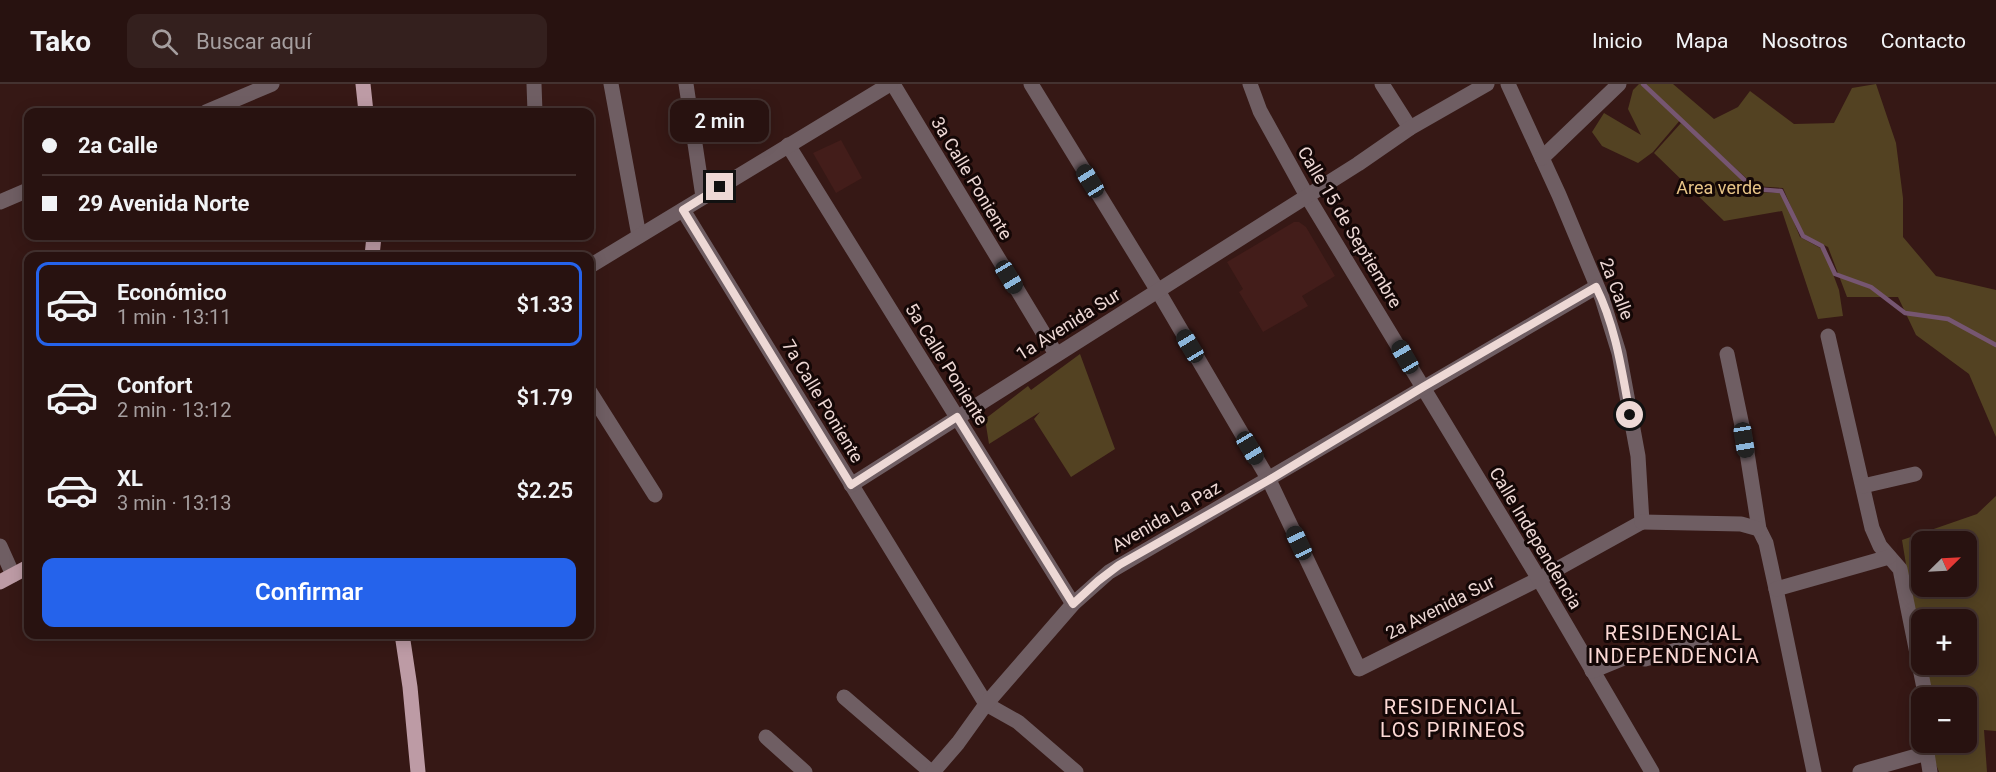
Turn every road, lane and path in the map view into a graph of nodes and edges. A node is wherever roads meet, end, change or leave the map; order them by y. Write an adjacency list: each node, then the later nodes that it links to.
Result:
1 (272, 84): 13 (street)
2 (363, 84): 14 (main road)
3 (534, 84): 15 (street)
4 (611, 84): 24 (street)
5 (686, 84): 21 (street)
6 (891, 84): 17 (street); 29 (street, 3a Calle Poniente)
7 (1031, 84): 27 (street)
8 (1250, 84): 20 (street, Calle 15 de Septiembre)
9 (1382, 84): 16 (street)
10 (1487, 84): 16 (street, 1a Avenida Sur)
11 (1508, 84): 18 (street, 2a Calle)
12 (1619, 84): 18 (street)
13 (215, 108)
14 (366, 108)
15 (535, 108)
16 (1410, 128): 20 (street, 1a Avenida Sur)
17 (788, 146): 21 (street); 33 (street, 5a Calle Poniente)
18 (1542, 158): 26 (street, 2a Calle)
19 (24, 192): 22 (street)
20 (1307, 196): 27 (street, 1a Avenida Sur); 31 (street, Calle 15 de Septiembre)
21 (703, 197): 23 (street)
22 (0, 202)
23 (683, 210): 24 (street); 36 (street, 7a Calle Poniente)
24 (639, 236): 25 (street)
25 (594, 264)
26 (1596, 287): 31 (street, Avenida La Paz); 39 (street, 2a Calle)
27 (1158, 291): 29 (street, 1a Avenida Sur); 35 (street)
28 (1828, 336): 37 (street)
29 (1056, 354): 33 (street, 1a Avenida Sur)
30 (1727, 354): 40 (street)
31 (1423, 387): 35 (street, Avenida La Paz); 45 (street, Calle Independencia)
32 (594, 398): 38 (street)
33 (957, 417): 36 (street, 1a Avenida Sur); 47 (street, 5a Calle Poniente)
34 (1915, 474): 37 (street)
35 (1269, 480): 45 (street, 2a Avenida Sur); 47 (street, Avenida La Paz)
36 (851, 485): 53 (street, 7a Calle Poniente)
37 (1863, 486): 42 (street)
38 (655, 495)
39 (1642, 522): 40 (street); 45 (street, 2a Avenida Sur)
40 (1759, 530): 46 (street)
41 (0, 546): 44 (street)
42 (1889, 557): 46 (street); 51 (street)
43 (24, 569): 44 (main road)
44 (7, 578)
45 (1539, 579): 50 (street, Calle Independencia)
46 (1776, 589): 62 (street)
47 (1073, 604): 53 (street, Avenida La Paz)
48 (403, 639): 57 (main road)
49 (1704, 642): 50 (street)
50 (1592, 671): 61 (street, Calle Independencia)
51 (1924, 687)
52 (844, 698): 59 (street)
53 (986, 704): 59 (street, Avenida La Paz); 60 (street)
54 (766, 737): 58 (street)
55 (1915, 753): 63 (street)
56 (1929, 753): 64 (street)
57 (418, 772)
58 (805, 772)
59 (932, 772)
60 (1076, 772)
61 (1652, 772)
62 (1814, 772)
63 (1860, 772)
64 (1930, 772)

